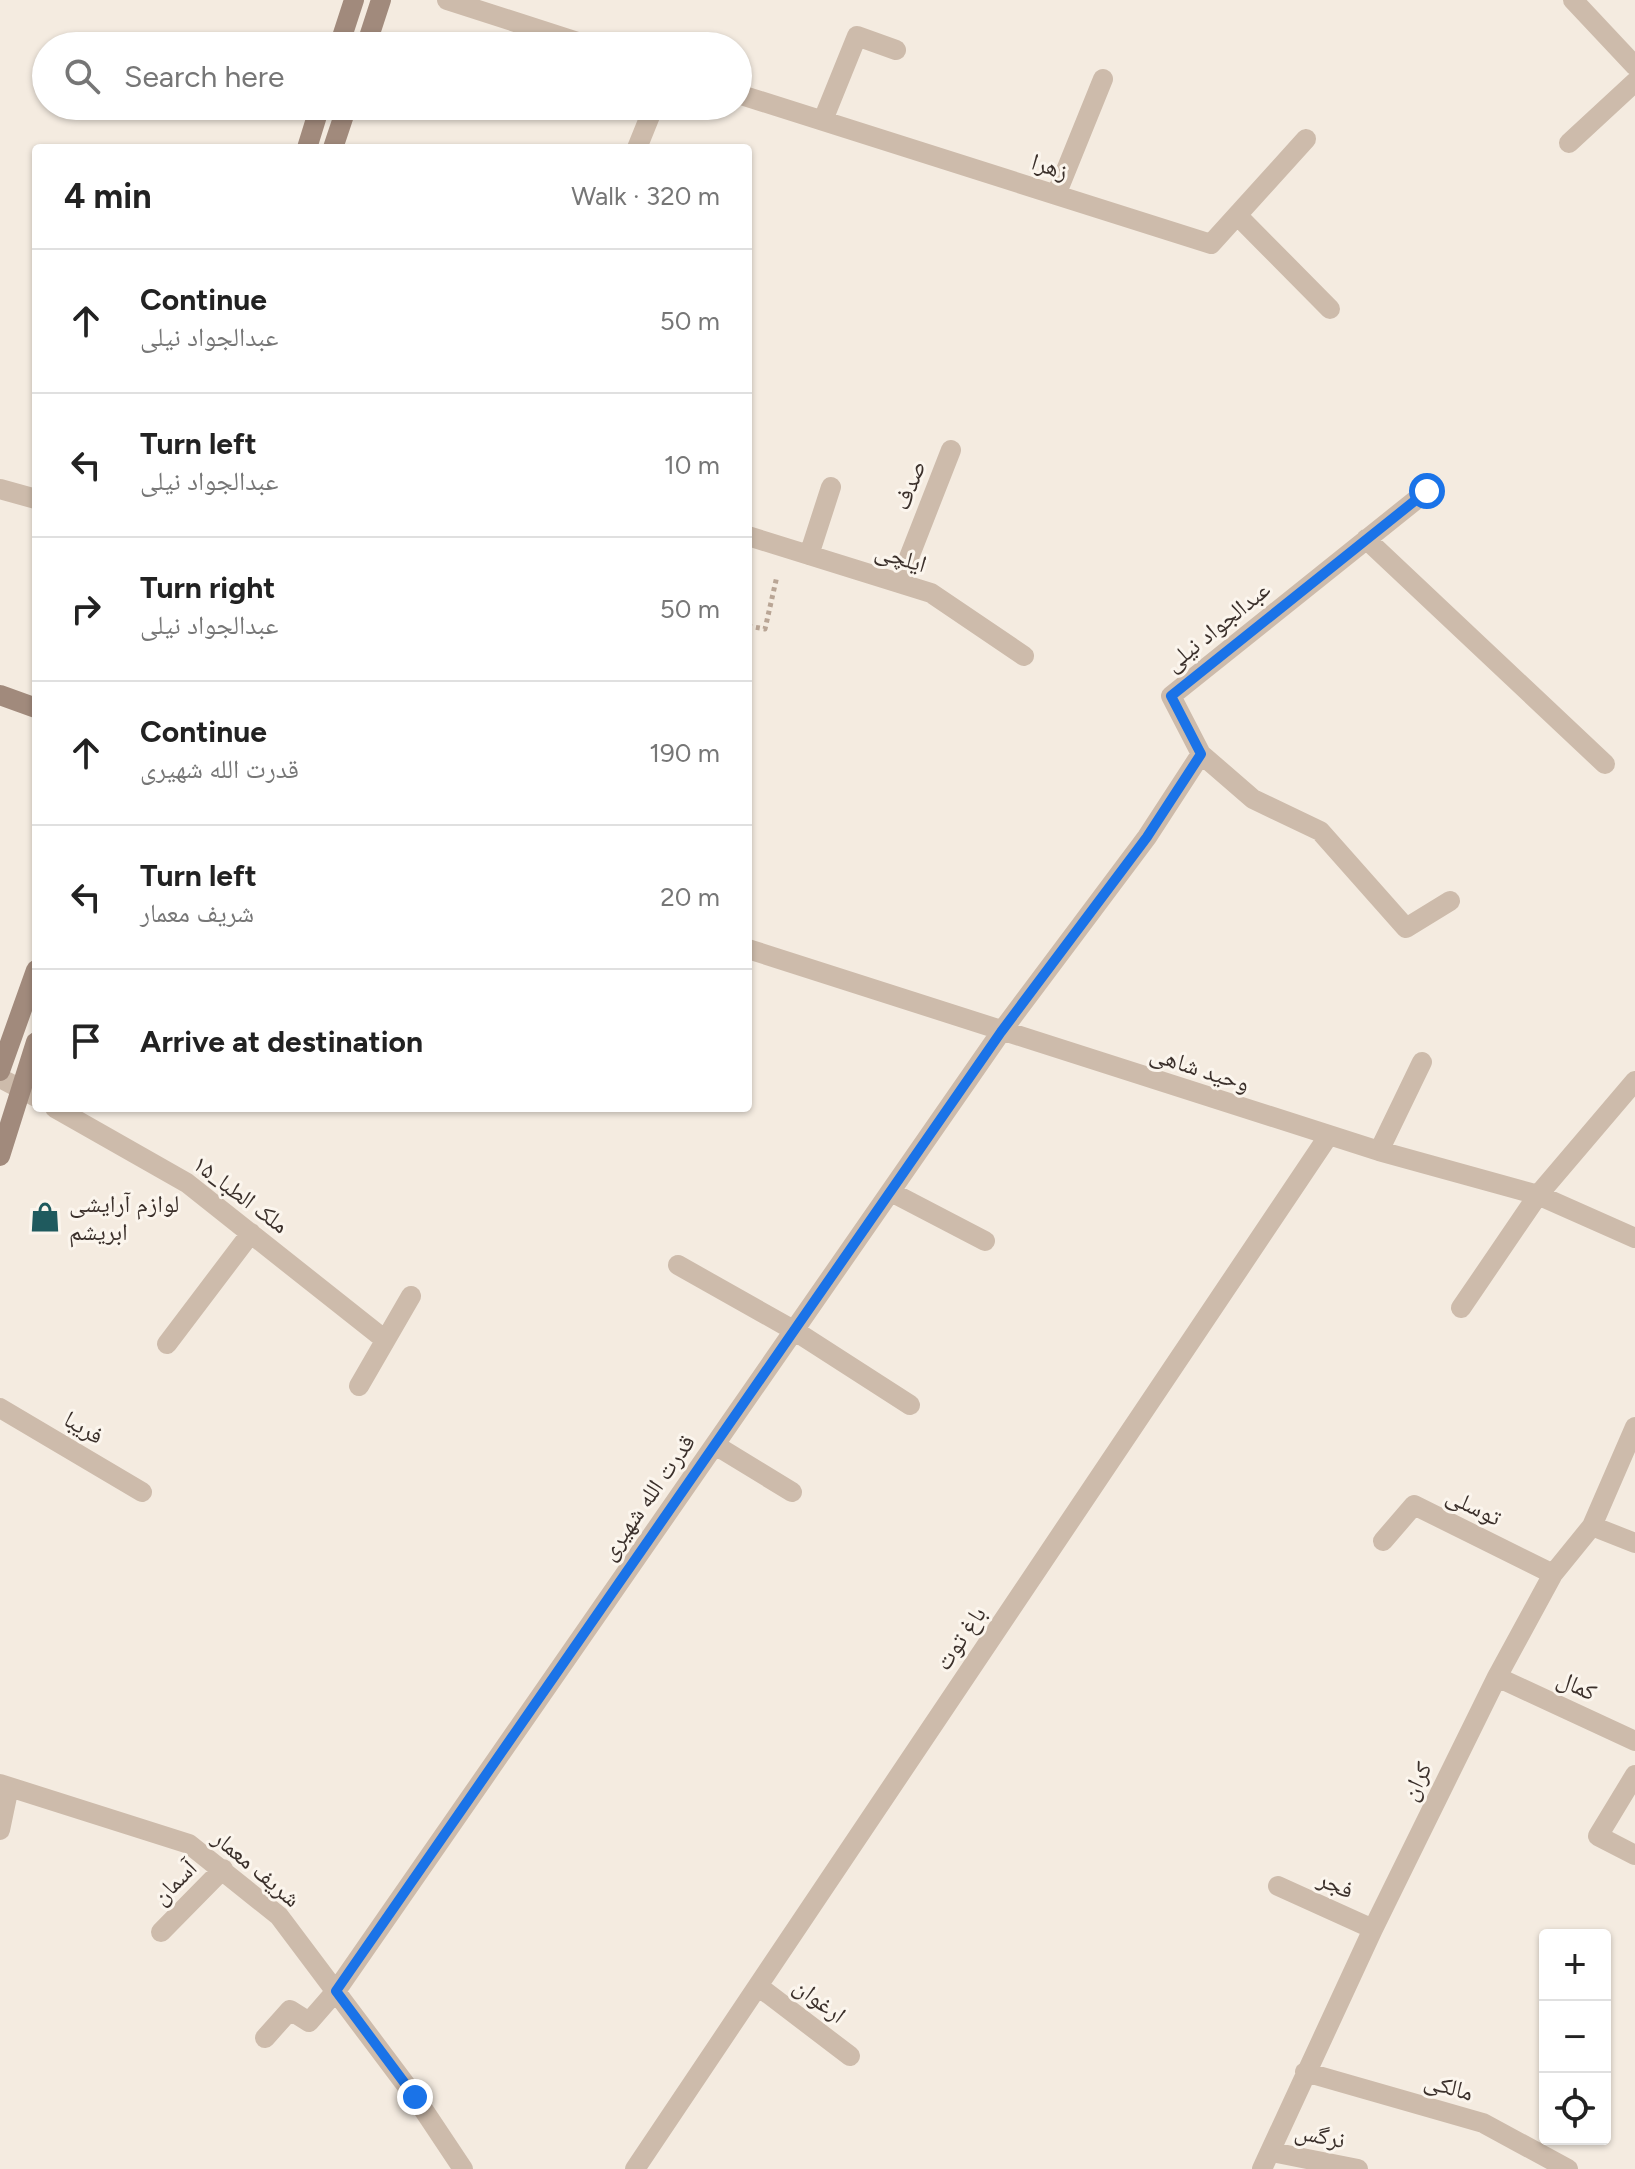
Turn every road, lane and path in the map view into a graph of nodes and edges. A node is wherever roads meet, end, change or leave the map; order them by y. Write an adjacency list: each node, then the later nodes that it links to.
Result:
1 (354, 0): 5 (main road)
2 (381, 0): 6 (main road)
3 (447, 0): 7 (street)
4 (1573, 0): 9 (street)
5 (344, 32)
6 (371, 32)
7 (546, 32)
8 (896, 50): 16 (street)
9 (1635, 66)
10 (1103, 79): 22 (street)
11 (1635, 82): 18 (street)
12 (752, 98): 16 (street, زهرا)
13 (316, 120): 19 (main road)
14 (342, 120): 20 (main road)
15 (648, 120): 21 (street)
16 (823, 120): 22 (street, زهرا)
17 (1306, 139): 23 (street, زهرا)
18 (1569, 143)
19 (308, 144)
20 (334, 144)
21 (639, 144)
22 (1056, 195): 23 (street, زهرا)
23 (1237, 215): 24 (street)
24 (1330, 309)
25 (951, 450): 34 (street, صدف)
26 (831, 487): 33 (street)
27 (0, 489): 29 (street)
28 (1427, 491): 31 (street, عبدالجواد نیلی)
29 (32, 498)
30 (752, 537): 32 (street, ایلچی)
31 (1366, 539): 39 (street, عبدالجواد نیلی); 40 (street)
32 (784, 548): 33 (street, ایلچی); 35 (path)
33 (809, 555): 34 (street, ایلچی)
34 (899, 583): 36 (street, ایلچی)
35 (752, 627)
36 (1024, 656)
37 (0, 695): 38 (main road)
38 (32, 707)
39 (1201, 754): 41 (street); 44 (street)
40 (1605, 764)
41 (1450, 901)
42 (752, 950): 44 (street, وحید شاهی)
43 (32, 981): 46 (main road)
44 (1001, 1032): 52 (street, وحید شاهی); 55 (street, قدرت الله شهیری)
45 (1422, 1062): 53 (street)
46 (0, 1071)
47 (32, 1071): 50 (main road)
48 (0, 1078): 50 (street)
49 (1635, 1081): 56 (street)
50 (29, 1093): 54 (main road)
51 (62, 1112): 57 (street, ۱۵_ملک الطبا)
52 (1329, 1135): 53 (street, وحید شاهی); 87 (street, باغ توت)
53 (1379, 1151): 56 (street, وحید شاهی)
54 (0, 1156)
55 (891, 1192): 59 (street); 63 (street, قدرت الله شهیری)
56 (1538, 1195): 58 (street, وحید شاهی); 62 (street)
57 (251, 1233): 64 (street, ۱۵_ملک الطبا); 65 (street)
58 (1635, 1238)
59 (985, 1241)
60 (678, 1265): 63 (street)
61 (411, 1296): 64 (street)
62 (1461, 1308)
63 (795, 1331): 67 (street); 70 (street, قدرت الله شهیری)
64 (384, 1339): 66 (street)
65 (167, 1344)
66 (359, 1386)
67 (910, 1405)
68 (0, 1408): 71 (street, فریبا)
69 (1635, 1427): 73 (street, کران)
70 (715, 1445): 72 (street); 88 (street, قدرت الله شهیری)
71 (142, 1492)
72 (792, 1492)
73 (1592, 1526): 75 (street); 76 (street, کران)
74 (1383, 1541): 76 (street, توسلی)
75 (1635, 1543)
76 (1553, 1574): 77 (street, کران)
77 (1497, 1677): 78 (street, کمال); 85 (street, کران)
78 (1635, 1741)
79 (1635, 1775): 82 (street)
80 (4, 1786): 81 (street); 83 (street, شریف معمار)
81 (0, 1830)
82 (1635, 1855)
83 (223, 1869): 86 (street, آسمان); 88 (street, شریف معمار)
84 (1278, 1886): 85 (street, فجر)
85 (1373, 1929): 91 (street, کران)
86 (161, 1932)
87 (758, 1986): 90 (street, ارغوان); 94 (street, باغ توت)
88 (336, 1991): 89 (street, قدرت الله شهیری); 93 (street, شریف معمار)
89 (265, 2038)
90 (850, 2056)
91 (1305, 2072): 92 (street, کران); 96 (street, مالکی)
92 (1267, 2160): 95 (street, نرگس)
93 (452, 2166)
94 (635, 2169)
95 (1358, 2169)
96 (1568, 2169)

